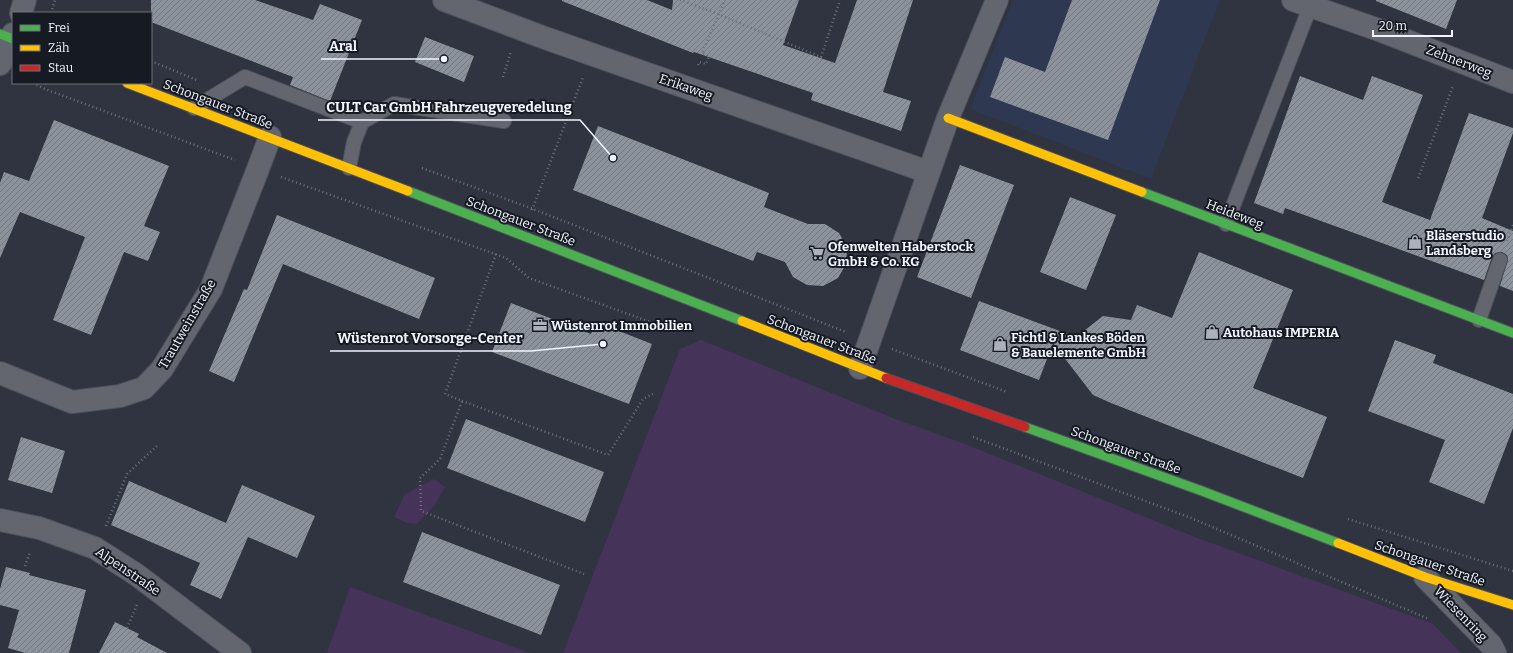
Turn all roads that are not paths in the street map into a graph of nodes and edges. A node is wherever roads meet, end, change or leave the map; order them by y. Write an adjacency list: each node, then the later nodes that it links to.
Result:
1 (25, 0): 5 (street)
2 (444, 0): 16 (street, Erikaweg)
3 (997, 0): 11 (street)
4 (1302, 3): 8 (street, Zehnerweg); 17 (lane)
5 (21, 12)
6 (9, 37): 7 (street)
7 (0, 64)
8 (1513, 82)
9 (130, 84): 10 (main road, Schongauer Straße)
10 (194, 108): 13 (lane); 14 (main road, Schongauer Straße)
11 (948, 118): 16 (street); 17 (main road, Heideweg)
12 (504, 121): 13 (lane)
13 (362, 122): 15 (lane)
14 (270, 137): 15 (main road, Schongauer Straße); 22 (street, Trautweinstraße)
15 (349, 168): 21 (main road, Schongauer Straße)
16 (928, 172): 21 (street)
17 (1226, 224): 19 (main road, Heideweg)
18 (1500, 260): 19 (lane)
19 (1479, 320): 20 (main road, Heideweg)
20 (1513, 334)
21 (860, 368): 24 (main road, Schongauer Straße)
22 (0, 373)
23 (0, 520): 26 (street, Alpenstraße)
24 (1425, 577): 25 (main road, Schongauer Straße); 27 (street, Wiesenring)
25 (1513, 606)
26 (240, 653)
27 (1495, 653)

